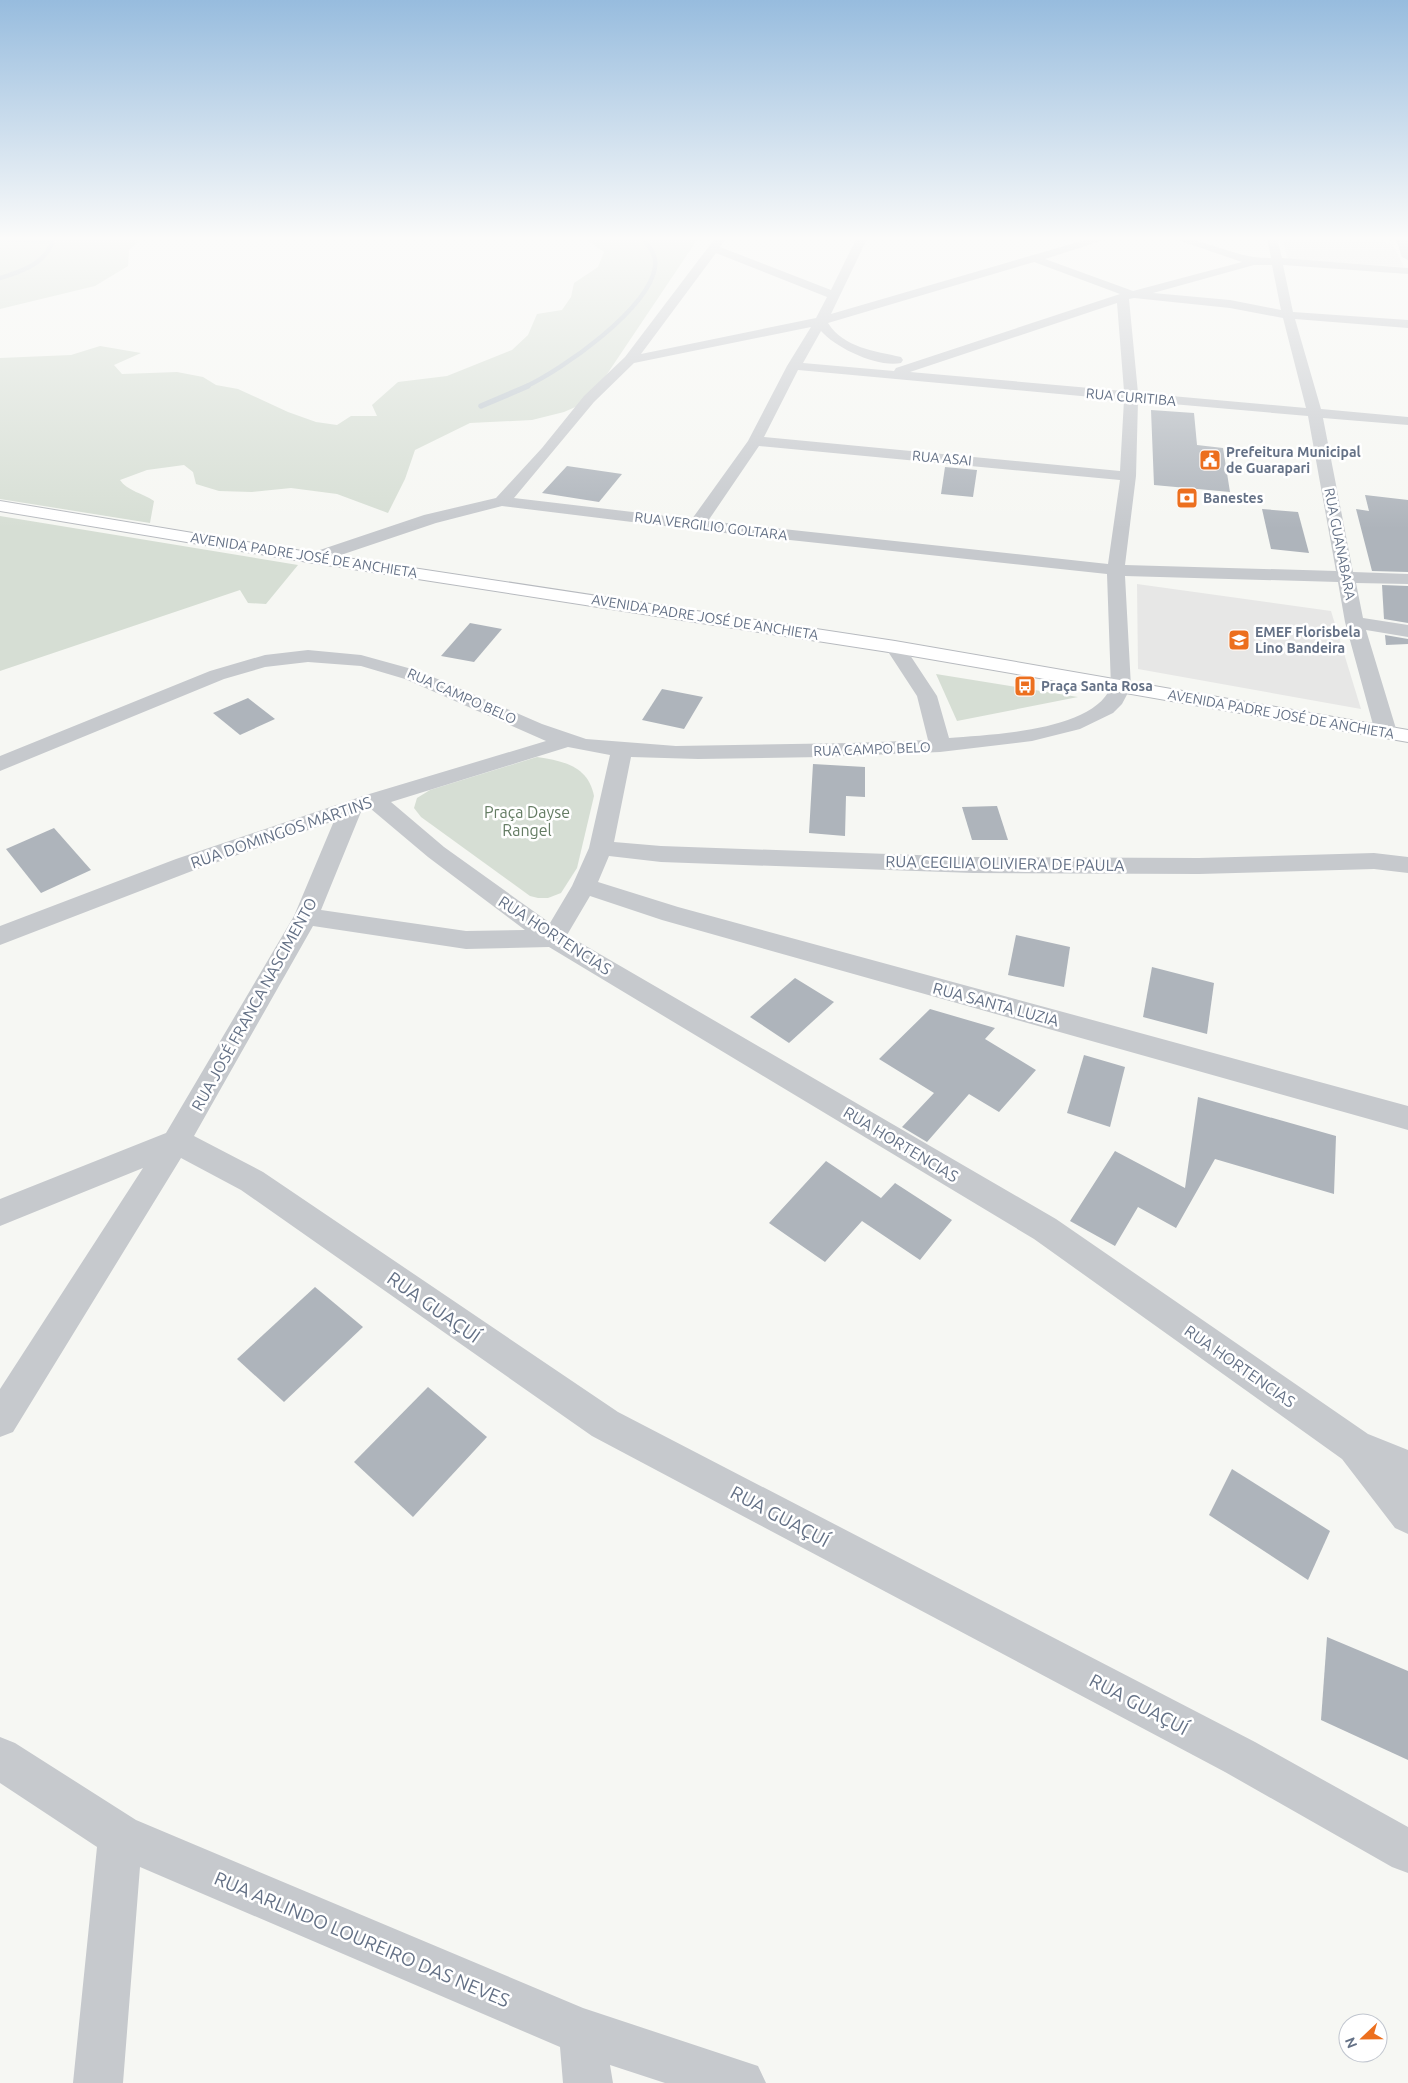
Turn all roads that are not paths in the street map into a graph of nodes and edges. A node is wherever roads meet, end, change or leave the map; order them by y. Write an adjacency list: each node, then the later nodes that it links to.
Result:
1 (649, 334): 8 (street)
2 (756, 334): 8 (street)
3 (813, 334): 10 (street)
4 (829, 334): 9 (street)
5 (1012, 334): 9 (street)
6 (1129, 334): 12 (street)
7 (1293, 334): 13 (street, RUA GUANABARA)
8 (630, 360): 17 (street)
9 (923, 364): 11 (street)
10 (794, 366): 11 (street, RUA CURITIBA); 15 (street)
11 (892, 374): 12 (street, RUA CURITIBA)
12 (1131, 397): 13 (street, RUA CURITIBA); 16 (street)
13 (1315, 414): 14 (street, RUA CURITIBA); 22 (street, RUA GUANABARA)
14 (1408, 421)
15 (755, 441): 16 (street, RUA ASAI); 19 (street)
16 (1128, 476): 21 (street)
17 (502, 500): 19 (street, RUA VERGILIO GOLTARA); 20 (street, RUA VERGILIO GOLTARA)
18 (0, 506): 20 (main road, AVENIDA PADRE JOSÉ DE ANCHIETA)
19 (697, 525): 21 (street, RUA VERGILIO GOLTARA)
20 (314, 558): 26 (main road, AVENIDA PADRE JOSÉ DE ANCHIETA)
21 (1116, 570): 22 (street, RUA VERGILIO GOLTARA); 27 (street)
22 (1347, 579): 23 (street, RUA VERGILIO GOLTARA); 24 (street, RUA GUANABARA)
23 (1408, 580)
24 (1354, 622): 25 (street); 28 (street, RUA GUANABARA)
25 (1408, 630)
26 (895, 646): 27 (main road, AVENIDA PADRE JOSÉ DE ANCHIETA); 31 (street, RUA CAMPO BELO)
27 (1121, 687): 28 (main road, AVENIDA PADRE JOSÉ DE ANCHIETA); 31 (street, RUA CAMPO BELO)
28 (1386, 732): 29 (main road, AVENIDA PADRE JOSÉ DE ANCHIETA)
29 (1408, 736)
30 (567, 742): 32 (street, RUA CAMPO BELO); 33 (street, RUA CAMPO BELO); 34 (street, RUA DOMINGOS MARTINS)
31 (940, 746): 32 (street, RUA CAMPO BELO)
32 (622, 750): 35 (street)
33 (0, 764)
34 (362, 804): 40 (street, RUA JOSÉ FRANCA NASCIMENTO); 41 (street, RUA DOMINGOS MARTINS); 42 (street, RUA HORTENCIAS)
35 (601, 848): 36 (street, RUA CECILIA OLIVIERA DE PAULA); 39 (street)
36 (1374, 861): 37 (street, RUA CECILIA OLIVIERA DE PAULA); 38 (street)
37 (1408, 866)
38 (1408, 873)
39 (584, 886): 42 (street); 43 (street, RUA SANTA LUZIA)
40 (306, 916): 42 (street); 44 (street, RUA JOSÉ FRANCA NASCIMENTO)
41 (0, 936)
42 (553, 938): 47 (street, RUA HORTENCIAS)
43 (1408, 1118)
44 (176, 1141): 45 (street); 46 (street, RUA JOSÉ FRANCA NASCIMENTO); 52 (street, RUA GUAÇUÍ)
45 (0, 1213)
46 (0, 1420)
47 (1355, 1446): 48 (street); 49 (street, RUA HORTENCIAS)
48 (1408, 1468)
49 (1408, 1515)
50 (0, 1758): 51 (street, RUA ARLINDO LOUREIRO DAS NEVES)
51 (120, 1836): 53 (street, RUA ARLINDO LOUREIRO DAS NEVES); 54 (street)
52 (1408, 1850)
53 (582, 2032): 55 (street); 56 (street, RUA ARLINDO LOUREIRO DAS NEVES)
54 (98, 2083)
55 (588, 2083)
56 (741, 2083)

